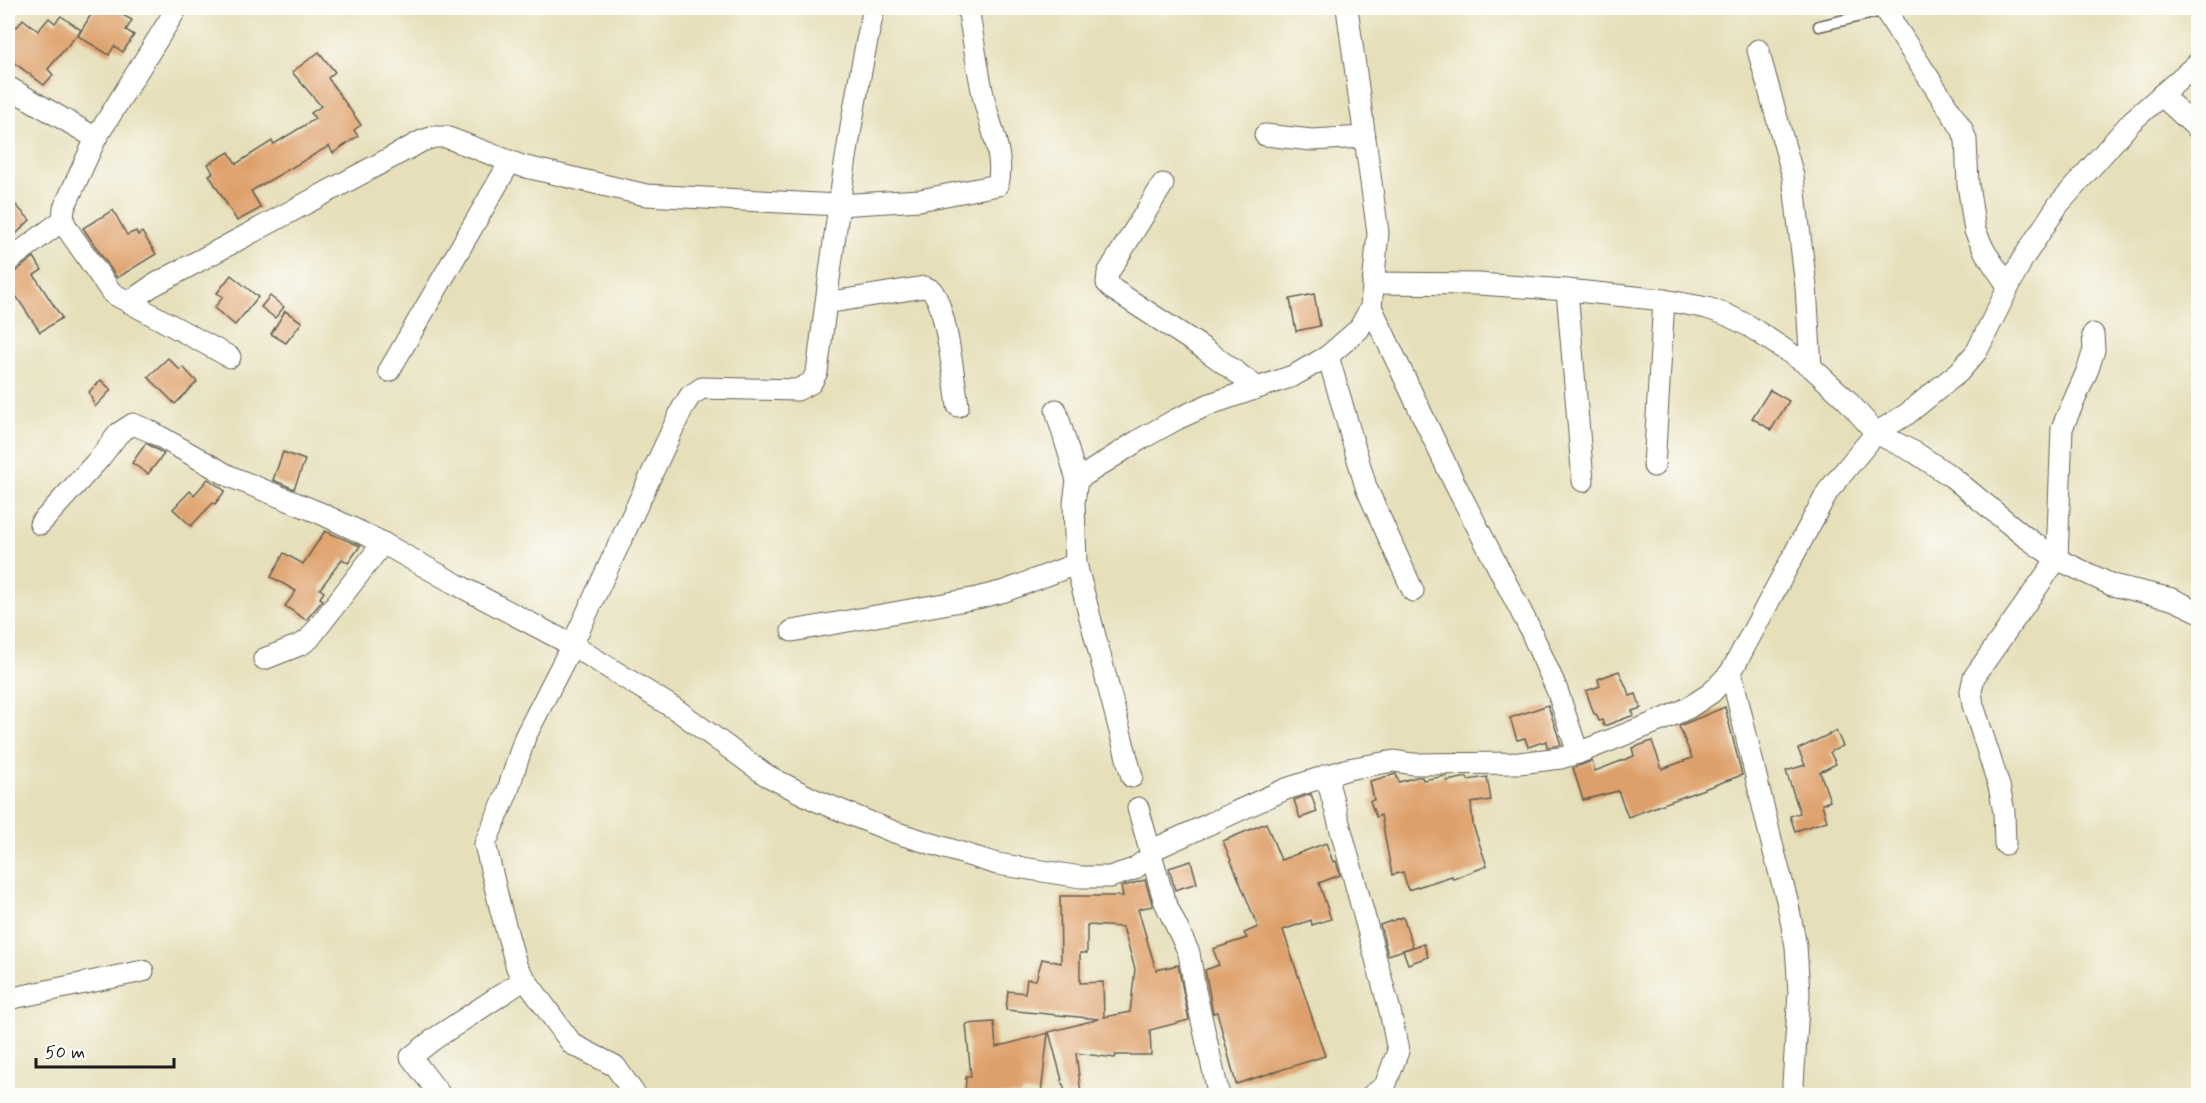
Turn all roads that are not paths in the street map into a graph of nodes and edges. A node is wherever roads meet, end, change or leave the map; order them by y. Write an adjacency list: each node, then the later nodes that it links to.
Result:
1 (177, 8): 14 (street)
2 (874, 8): 17 (street)
3 (969, 8): 17 (street)
4 (1347, 8): 13 (street)
5 (1885, 9): 6 (lane); 21 (street)
6 (1819, 26)
7 (1758, 50): 30 (street)
8 (2199, 63): 10 (street)
9 (8, 87): 14 (street)
10 (2161, 95): 11 (street); 21 (street)
11 (2199, 129)
12 (1265, 135): 13 (street)
13 (1364, 137): 20 (street)
14 (96, 138): 18 (street)
15 (510, 162): 17 (street); 24 (street); 31 (street)
16 (1163, 184): 32 (street)
17 (839, 205): 25 (street)
18 (63, 220): 19 (street); 24 (street)
19 (8, 261)
20 (1373, 283): 22 (street); 26 (street)
21 (2008, 286): 35 (street)
22 (1567, 290): 23 (street); 38 (street)
23 (1664, 300): 30 (street); 36 (street)
24 (129, 302): 29 (street)
25 (826, 303): 33 (street); 46 (street)
26 (1371, 307): 28 (street); 49 (street)
27 (2093, 334): 41 (street)
28 (1328, 356): 32 (street); 43 (street)
29 (230, 357)
30 (1811, 367): 35 (street)
31 (389, 371)
32 (1258, 388): 37 (street)
33 (958, 406)
34 (1056, 410): 37 (street)
35 (1876, 433): 41 (street); 48 (street)
36 (1654, 466)
37 (1077, 480): 42 (street)
38 (1583, 481)
39 (40, 524): 40 (street)
40 (383, 543): 46 (street); 47 (street)
41 (2057, 559): 44 (street); 53 (street)
42 (1076, 564): 45 (street); 51 (street)
43 (1413, 591)
44 (2199, 611)
45 (792, 631)
46 (572, 645): 54 (street); 56 (street)
47 (264, 660)
48 (1731, 672): 49 (street); 62 (street)
49 (1578, 753): 50 (street)
50 (1326, 776): 54 (street); 61 (street)
51 (1132, 777)
52 (1138, 808): 54 (street)
53 (2005, 844)
54 (1147, 856): 60 (street)
55 (143, 971): 57 (street)
56 (525, 979): 58 (street); 59 (street)
57 (8, 999)
58 (441, 1095)
59 (636, 1095)
60 (1219, 1095)
61 (1371, 1095)
62 (1795, 1095)

